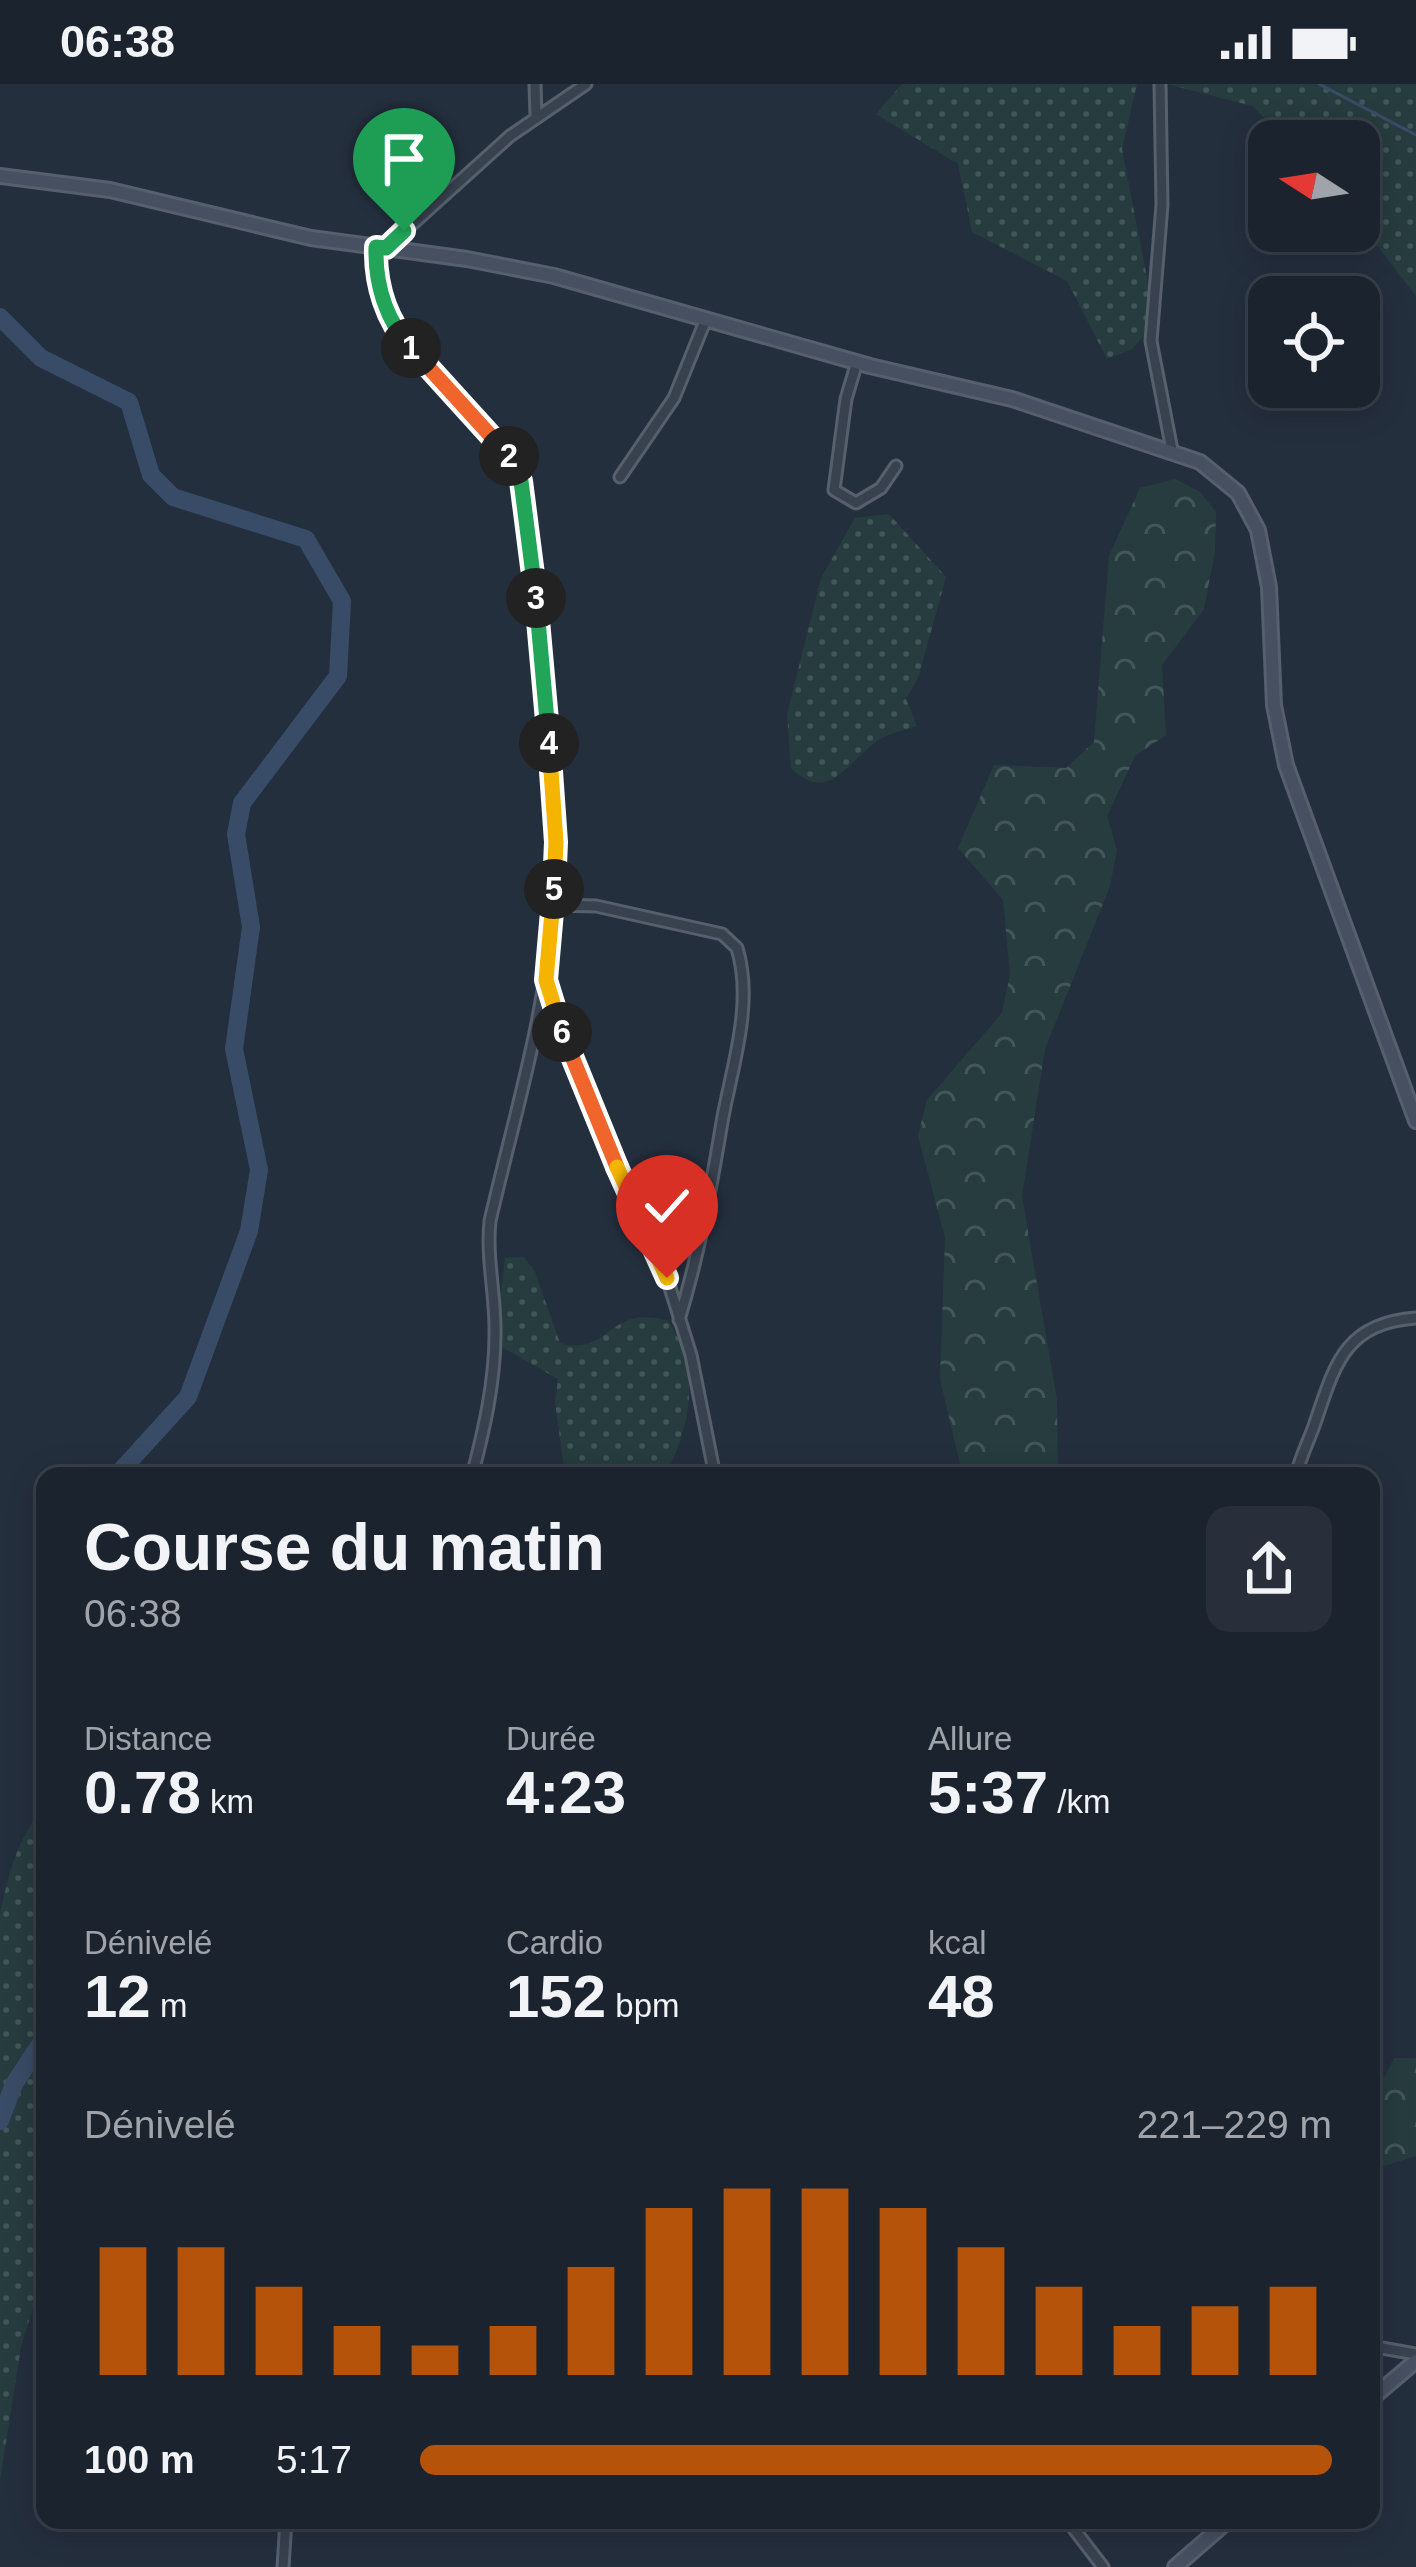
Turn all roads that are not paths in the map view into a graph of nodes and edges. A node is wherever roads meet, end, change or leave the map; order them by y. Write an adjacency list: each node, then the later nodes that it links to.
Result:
1 (535, 84): 4 (street)
2 (586, 84): 4 (street)
3 (1160, 84): 9 (street)
4 (536, 116): 6 (street)
5 (0, 176): 6 (street)
6 (381, 247): 7 (street); 12 (street)
7 (706, 319): 8 (street); 11 (street)
8 (857, 362): 9 (street); 10 (street)
9 (1172, 450): 14 (street)
10 (896, 466)
11 (620, 477)
12 (554, 905): 13 (street); 16 (street)
13 (546, 980): 16 (street); 17 (street)
14 (1416, 1121)
15 (1416, 1318): 19 (street)
16 (679, 1320): 18 (street)
17 (474, 1467)
18 (713, 1467)
19 (1299, 1467)
20 (1380, 2348): 21 (street)
21 (1416, 2357): 22 (street)
22 (1380, 2391)
23 (285, 2529): 26 (street)
24 (1074, 2529): 27 (street)
25 (1218, 2529): 28 (street)
26 (283, 2567)
27 (1103, 2567)
28 (1174, 2567)

